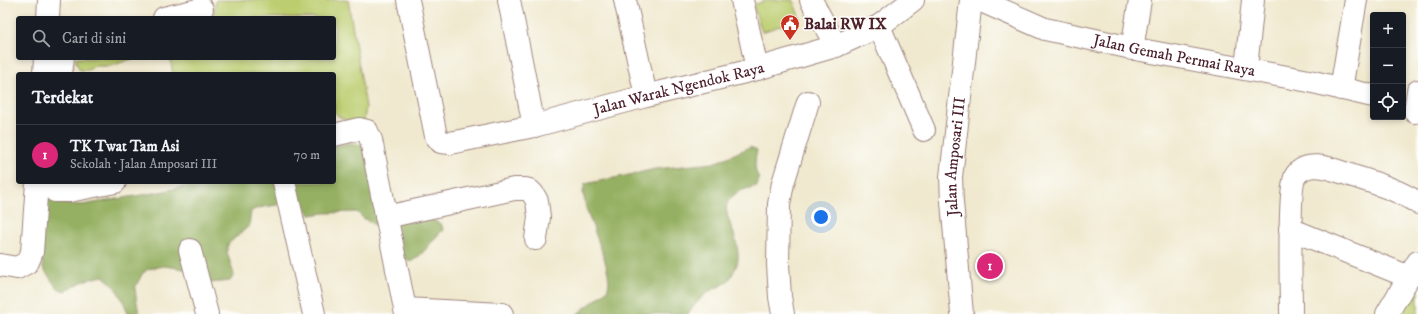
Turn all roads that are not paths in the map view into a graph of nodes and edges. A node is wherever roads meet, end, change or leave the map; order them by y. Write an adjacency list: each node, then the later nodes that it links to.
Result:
1 (50, 0): 14 (street)
2 (408, 0): 29 (street, Jalan Warak Ngendok Raya)
3 (509, 0): 29 (street)
4 (625, 0): 27 (street)
5 (742, 0): 21 (street)
6 (811, 0): 17 (street)
7 (913, 0): 16 (street, Jalan Warak Ngendok Raya)
8 (971, 0): 49 (street, Jalan Amposari III)
9 (979, 0): 18 (street, Jalan Gemah Permai Raya)
10 (1140, 0): 18 (street)
11 (1253, 0): 22 (street)
12 (1356, 0): 25 (street)
13 (202, 9): 15 (street)
14 (48, 16)
15 (172, 16)
16 (879, 26): 17 (street, Jalan Warak Ngendok Raya); 30 (street)
17 (836, 46): 21 (street, Jalan Warak Ngendok Raya)
18 (1132, 49): 22 (street, Jalan Gemah Permai Raya)
19 (46, 60): 23 (street)
20 (63, 60): 24 (street)
21 (757, 69): 27 (street, Jalan Warak Ngendok Raya)
22 (1246, 69): 25 (street, Jalan Gemah Permai Raya)
23 (44, 72)
24 (61, 72)
25 (1341, 89): 26 (street, Jalan Gemah Permai Raya)
26 (1370, 95)
27 (646, 96): 29 (street, Jalan Warak Ngendok Raya)
28 (808, 102): 48 (street)
29 (534, 126)
30 (924, 130)
31 (336, 135): 37 (street)
32 (37, 184): 41 (street)
33 (50, 184): 34 (street)
34 (105, 184)
35 (284, 184): 46 (street)
36 (1418, 203): 38 (street)
37 (388, 225): 39 (street); 43 (street)
38 (1290, 229): 42 (street); 44 (street)
39 (536, 239)
40 (190, 250): 45 (street)
41 (0, 265)
42 (1413, 269): 50 (street)
43 (406, 312): 47 (street)
44 (1292, 313)
45 (207, 314)
46 (314, 314)
47 (502, 314)
48 (783, 314)
49 (962, 314)
50 (1387, 314)

